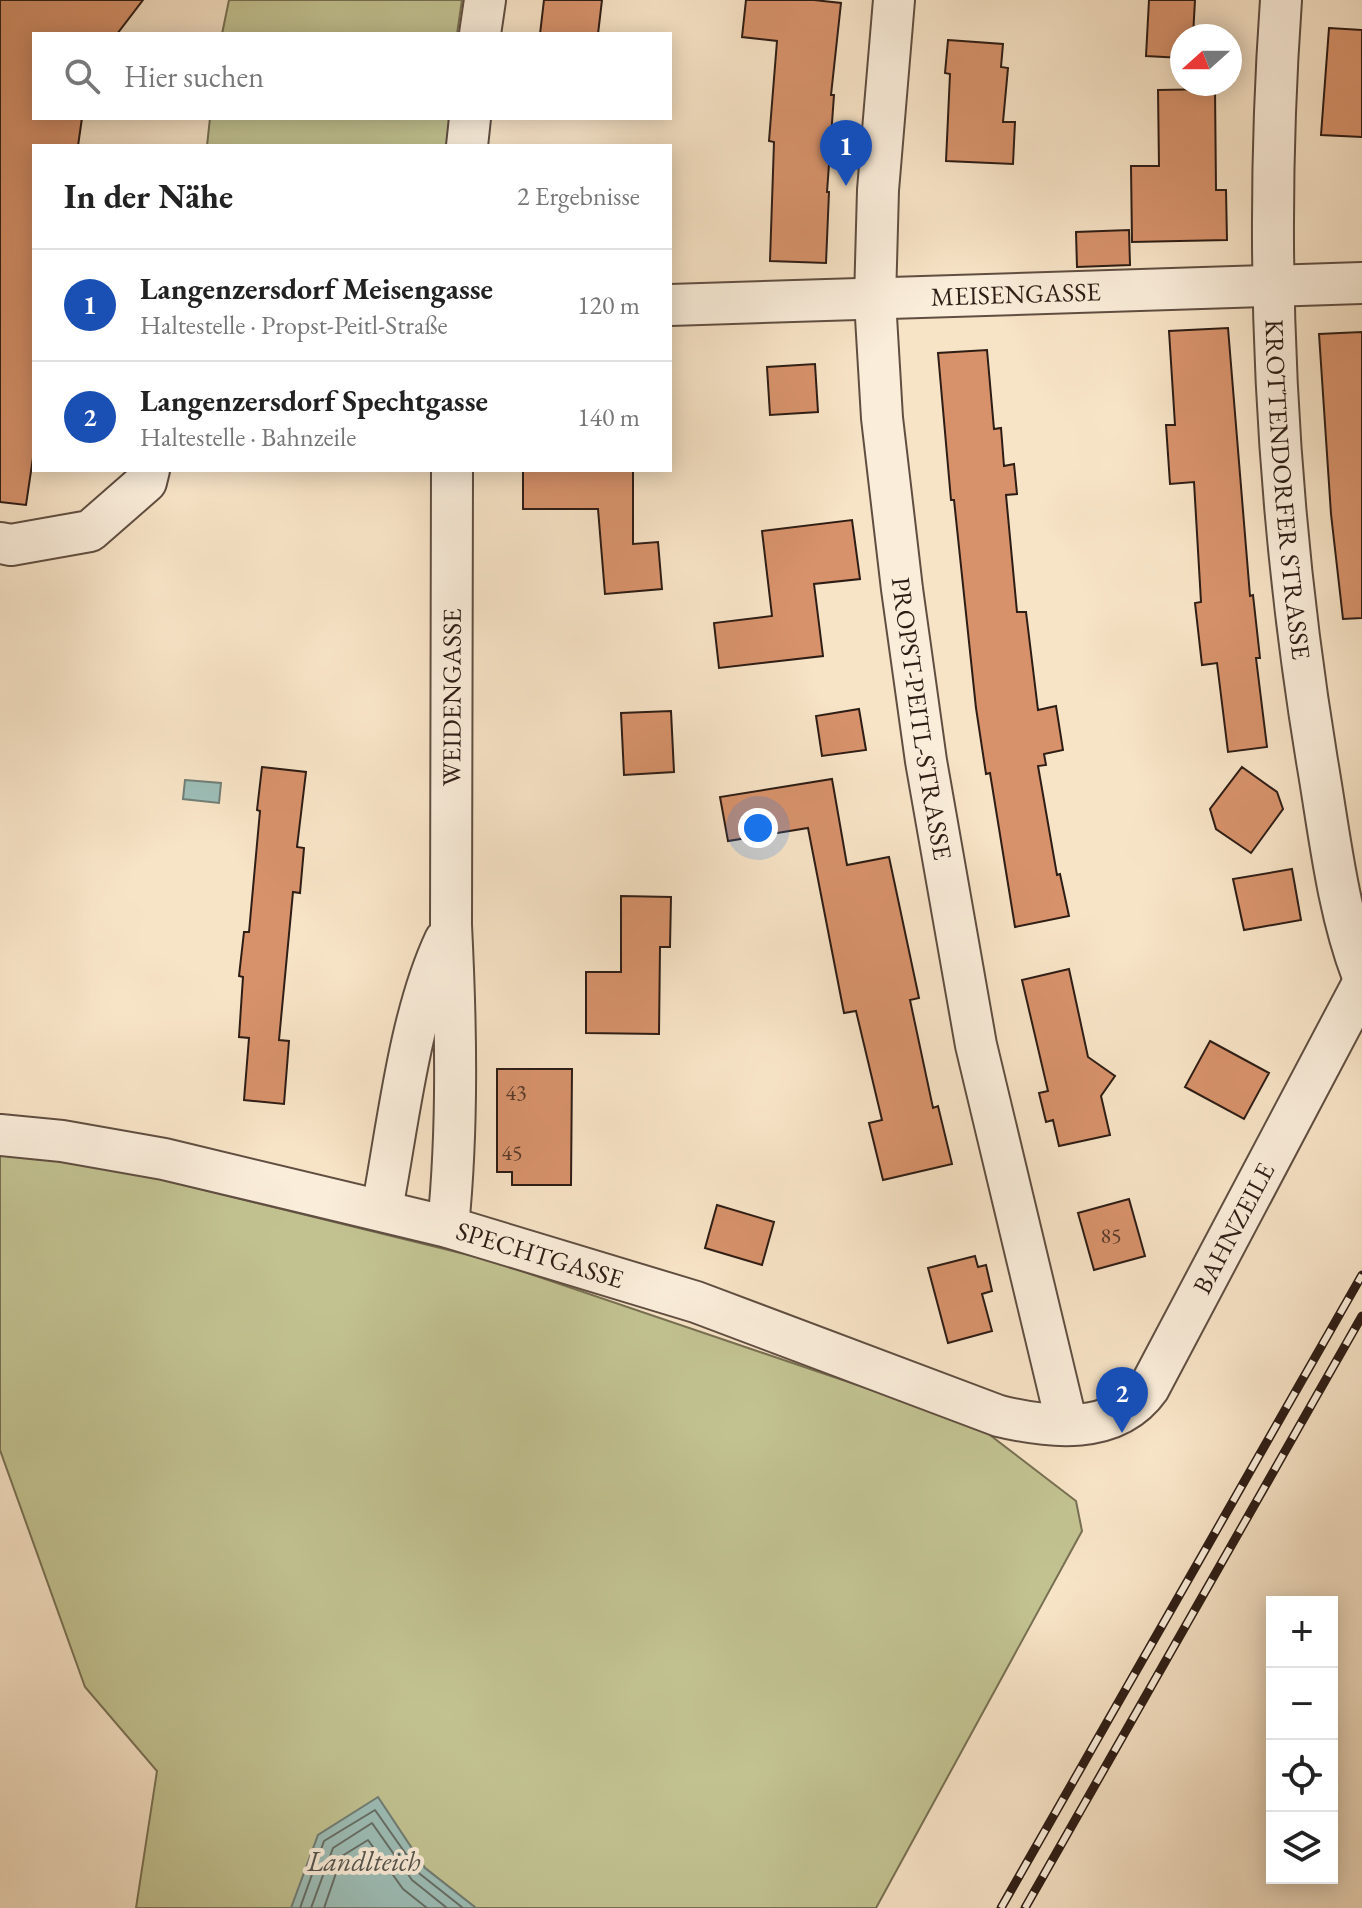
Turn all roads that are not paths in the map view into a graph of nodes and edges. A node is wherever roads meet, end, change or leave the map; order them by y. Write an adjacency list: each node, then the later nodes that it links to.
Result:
1 (485, 0): 4 (street)
2 (894, 0): 9 (street, PROPST-PEITL-STRASSE)
3 (1281, 0): 8 (street, KROTTENDORFER STRASSE)
4 (480, 32)
5 (470, 120): 6 (street)
6 (467, 144)
7 (1362, 283): 8 (street, MEISENGASSE)
8 (1273, 286): 9 (street, MEISENGASSE); 15 (street, KROTTENDORFER STRASSE)
9 (875, 300): 10 (street, MEISENGASSE); 20 (street, PROPST-PEITL-STRASSE)
10 (672, 305)
11 (148, 472): 13 (street)
12 (452, 472): 14 (street, WEIDENGASSE)
13 (0, 543)
14 (451, 925): 18 (street, WEIDENGASSE); 19 (street, WEIDENGASSE)
15 (1362, 974)
16 (1362, 985): 20 (street, BAHNZEILE)
17 (0, 1135): 18 (street, SPECHTGASSE)
18 (382, 1209): 19 (street, SPECHTGASSE)
19 (448, 1227): 20 (street, SPECHTGASSE)
20 (1067, 1425)

